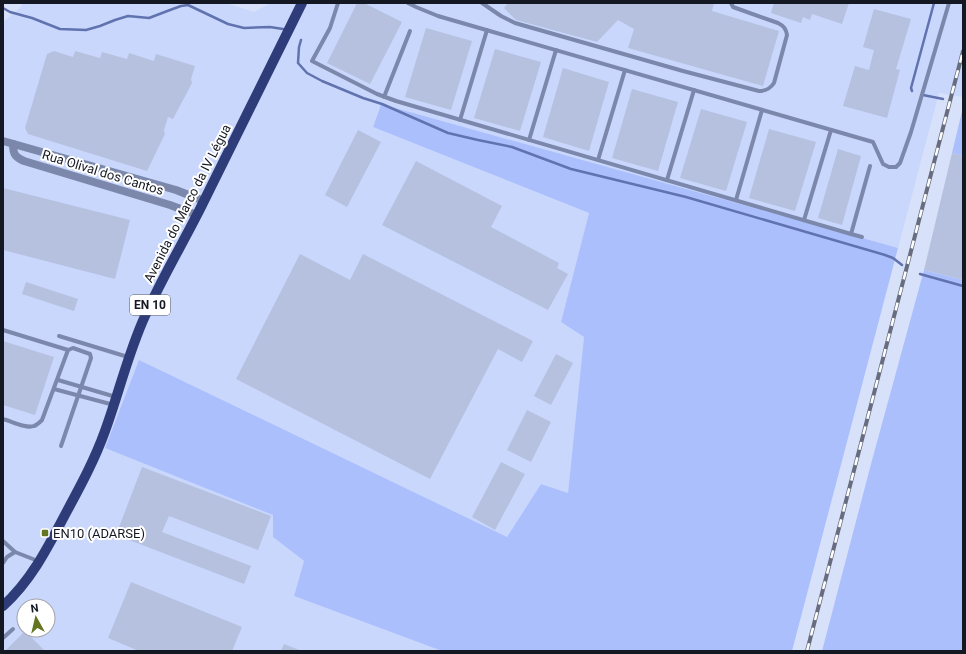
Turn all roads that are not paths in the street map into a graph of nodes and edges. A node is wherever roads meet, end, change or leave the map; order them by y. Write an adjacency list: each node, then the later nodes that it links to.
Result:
1 (302, 3): 23 (main road, Avenida do Marco da IV Légua / EN 10)
2 (338, 3): 12 (lane)
3 (408, 3): 7 (lane)
4 (482, 3): 5 (lane)
5 (731, 3)
6 (949, 3): 15 (lane)
7 (487, 30): 9 (lane); 14 (lane)
8 (410, 31): 12 (lane)
9 (556, 50): 10 (lane); 16 (lane)
10 (625, 70): 11 (lane); 19 (lane)
11 (694, 90): 13 (lane); 21 (lane)
12 (384, 97): 14 (lane)
13 (762, 110): 15 (lane); 22 (lane)
14 (460, 120): 16 (lane)
15 (831, 130): 25 (lane)
16 (529, 140): 19 (lane)
17 (3, 141): 18 (street, Rua Olival dos Cantos)
18 (13, 144): 23 (street, Rua Olival dos Cantos); 24 (street, Rua Olival dos Cantos)
19 (598, 160): 21 (lane)
20 (870, 166): 26 (lane)
21 (667, 180): 22 (lane)
22 (736, 200): 25 (lane)
23 (204, 201): 24 (main road, Avenida do Marco da IV Légua / EN 10)
24 (197, 215): 31 (main road, Avenida do Marco da IV Légua / EN 10)
25 (804, 220): 26 (lane)
26 (851, 234): 27 (lane)
27 (862, 237)
28 (3, 330): 30 (lane)
29 (59, 336): 31 (lane)
30 (68, 350): 32 (lane); 33 (lane)
31 (129, 357): 36 (main road, Avenida do Marco da IV Légua / EN 10)
32 (58, 380): 33 (lane); 34 (lane)
33 (80, 387): 35 (lane); 36 (lane)
34 (54, 389): 35 (lane); 37 (lane)
35 (78, 395): 36 (lane); 38 (lane)
36 (115, 401): 41 (main road, Avenida do Marco da IV Légua / EN 10)
37 (3, 418)
38 (61, 446)
39 (3, 541): 40 (lane)
40 (15, 552): 41 (lane); 42 (lane)
41 (39, 562): 43 (main road, Avenida do Marco da IV Légua / EN 10)
42 (3, 563)
43 (3, 606)
44 (13, 628): 45 (lane)
45 (3, 638)

